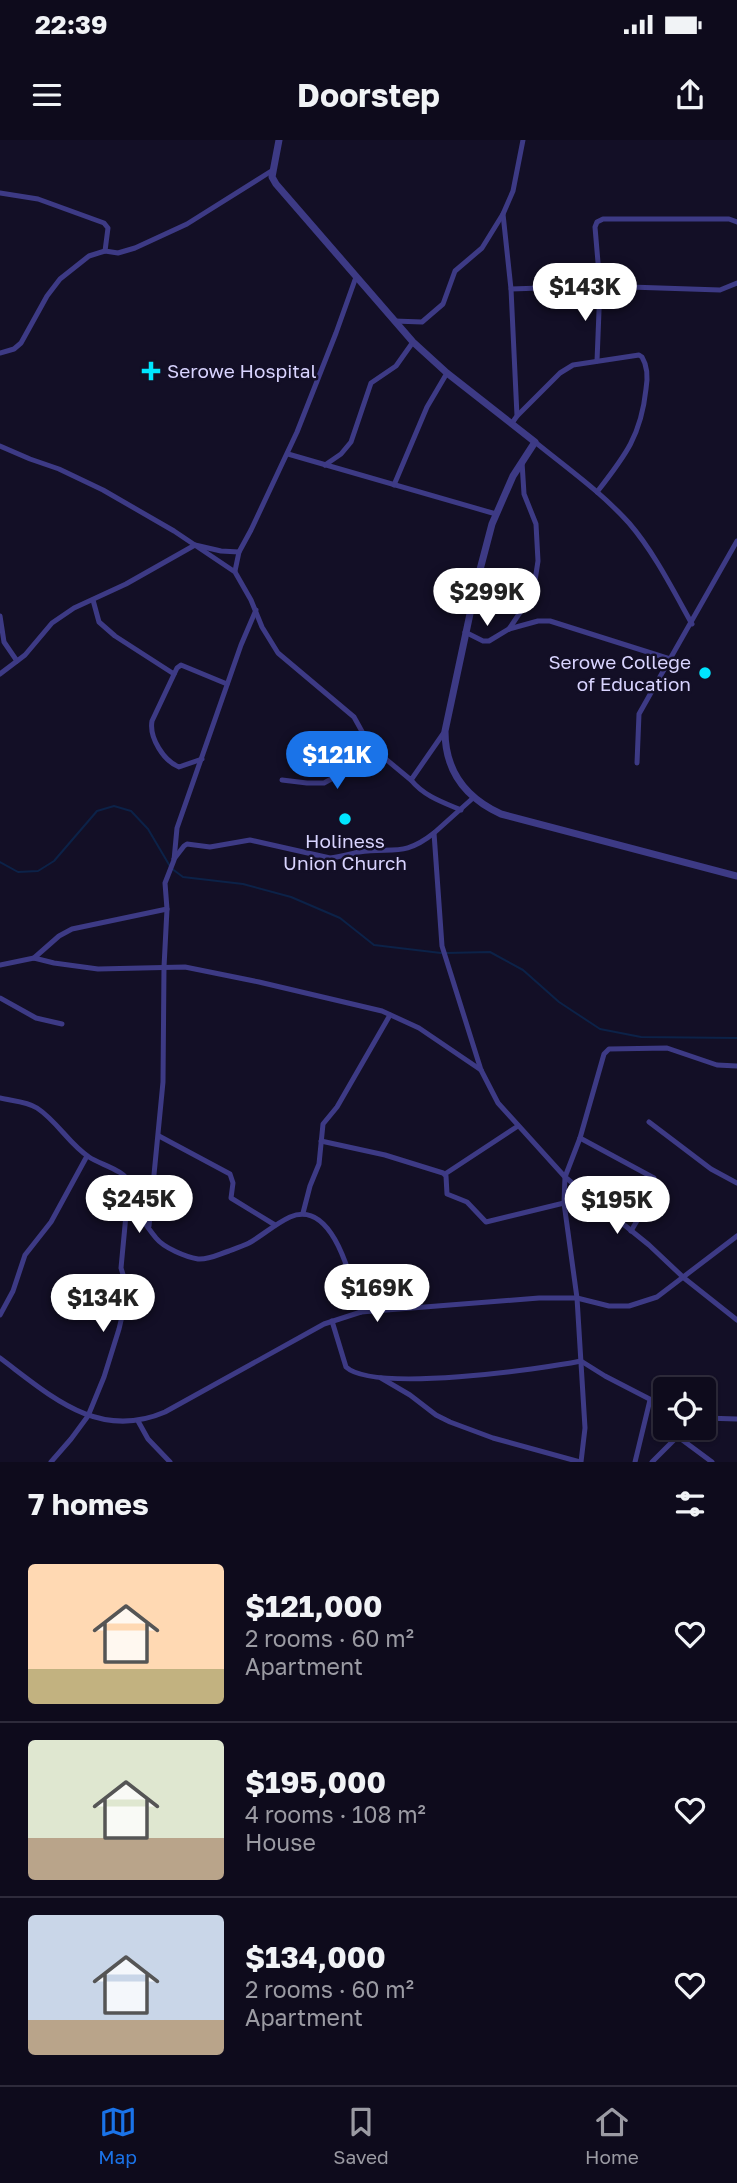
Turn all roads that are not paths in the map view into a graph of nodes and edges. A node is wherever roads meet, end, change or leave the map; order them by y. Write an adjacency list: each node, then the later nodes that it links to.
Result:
1 (279, 140): 3 (street)
2 (523, 140): 5 (street)
3 (273, 170): 7 (street); 8 (street)
4 (0, 193): 7 (street)
5 (503, 214): 11 (street); 12 (street)
6 (737, 222): 10 (street)
7 (106, 251): 14 (street)
8 (356, 278): 12 (street); 21 (street)
9 (737, 284): 10 (street)
10 (600, 286): 11 (street); 15 (street)
11 (511, 289): 17 (street)
12 (394, 321): 13 (street)
13 (413, 342): 16 (street); 23 (street)
14 (0, 353)
15 (597, 361): 17 (street); 25 (street)
16 (447, 373): 18 (street); 24 (street)
17 (517, 415): 18 (street)
18 (512, 423): 19 (street)
19 (535, 442): 22 (street); 25 (street)
20 (0, 446): 28 (street)
21 (288, 453): 23 (street); 29 (street)
22 (522, 461): 26 (street); 35 (street)
23 (325, 465): 24 (street)
24 (394, 485): 26 (street)
25 (597, 492): 34 (street)
26 (496, 514): 36 (street)
27 (737, 541): 34 (street)
28 (195, 545): 29 (street); 30 (street); 31 (street)
29 (239, 552): 30 (street)
30 (235, 572): 32 (street)
31 (93, 600): 38 (street); 40 (street)
32 (256, 610): 41 (street); 43 (street)
33 (0, 616): 38 (street)
34 (692, 624): 37 (street)
35 (509, 629): 36 (street); 37 (street)
36 (465, 632): 42 (street)
37 (670, 659): 45 (street)
38 (17, 661): 39 (street)
39 (0, 674)
40 (174, 674): 41 (street); 44 (street)
41 (227, 684): 44 (street)
42 (444, 732): 47 (street); 48 (street)
43 (370, 746): 46 (street); 47 (street)
44 (202, 759): 51 (street)
45 (637, 763)
46 (282, 780)
47 (411, 780): 49 (street)
48 (473, 798): 49 (street); 52 (street)
49 (461, 810): 50 (street)
50 (434, 833): 51 (street); 61 (street)
51 (174, 860): 53 (street)
52 (737, 876)
53 (167, 909): 54 (street); 56 (street)
54 (34, 958): 55 (street); 56 (street)
55 (0, 965)
56 (164, 967): 58 (street); 65 (street)
57 (0, 998): 59 (street)
58 (390, 1015): 61 (street); 67 (street)
59 (62, 1024)
60 (737, 1066): 66 (street)
61 (481, 1070): 64 (street)
62 (0, 1098): 68 (street)
63 (649, 1122): 71 (street)
64 (518, 1126): 69 (street); 70 (street)
65 (159, 1136): 75 (street); 76 (street)
66 (580, 1138): 70 (street); 77 (street)
67 (321, 1141): 69 (street); 74 (street)
68 (87, 1156): 73 (street); 82 (street)
69 (445, 1174): 72 (street)
70 (565, 1177): 72 (street); 77 (street)
71 (737, 1183)
72 (564, 1203): 80 (street)
73 (127, 1206): 76 (street); 90 (street)
74 (303, 1213): 75 (street); 81 (street)
75 (275, 1225): 76 (street)
76 (149, 1226)
77 (631, 1231): 79 (street)
78 (737, 1236): 79 (street)
79 (684, 1278): 80 (street); 83 (street)
80 (577, 1298): 81 (street); 86 (street)
81 (361, 1312): 84 (street)
82 (0, 1315)
83 (737, 1320)
84 (332, 1321): 87 (street); 93 (street)
85 (0, 1358): 90 (street)
86 (581, 1361): 87 (street); 88 (street); 99 (street)
87 (378, 1377): 96 (street)
88 (650, 1400): 89 (street); 100 (street)
89 (653, 1401)
90 (88, 1416): 93 (street); 97 (street)
91 (716, 1419): 92 (street)
92 (737, 1419)
93 (138, 1421): 98 (street)
94 (673, 1440): 101 (street)
95 (682, 1440): 102 (street)
96 (559, 1459): 99 (street)
97 (51, 1462)
98 (170, 1462)
99 (581, 1462)
100 (635, 1462)
101 (652, 1462)
102 (712, 1462)

